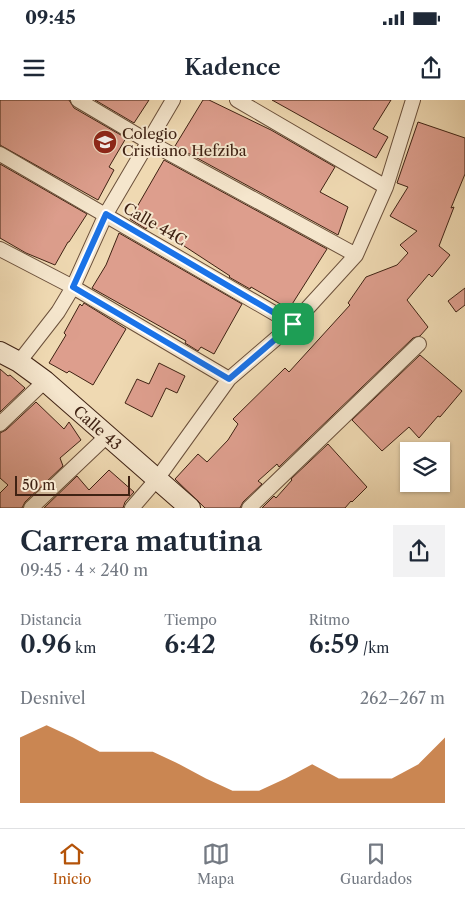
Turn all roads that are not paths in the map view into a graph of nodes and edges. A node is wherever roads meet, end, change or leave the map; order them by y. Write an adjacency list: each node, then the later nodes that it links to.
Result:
1 (78, 100): 5 (street)
2 (172, 100): 5 (street)
3 (237, 100): 7 (street)
4 (413, 100): 7 (street)
5 (148, 142): 8 (street); 10 (street)
6 (0, 154): 8 (street, Calle 44C)
7 (386, 187): 10 (street)
8 (106, 214): 11 (street); 12 (street, Calle 44C)
9 (0, 249): 11 (street)
10 (356, 255): 12 (street)
11 (73, 287): 15 (street); 16 (street)
12 (293, 324): 16 (street)
13 (420, 344): 24 (street)
14 (0, 352): 15 (street, Calle 43)
15 (20, 362): 17 (street, Calle 43)
16 (229, 379): 20 (street)
17 (45, 381): 18 (street); 19 (street, Calle 43)
18 (0, 424)
19 (108, 436): 20 (street, Calle 43); 21 (street)
20 (157, 479): 22 (street); 23 (street, Calle 43)
21 (30, 508)
22 (132, 508)
23 (190, 508)
24 (249, 508)

